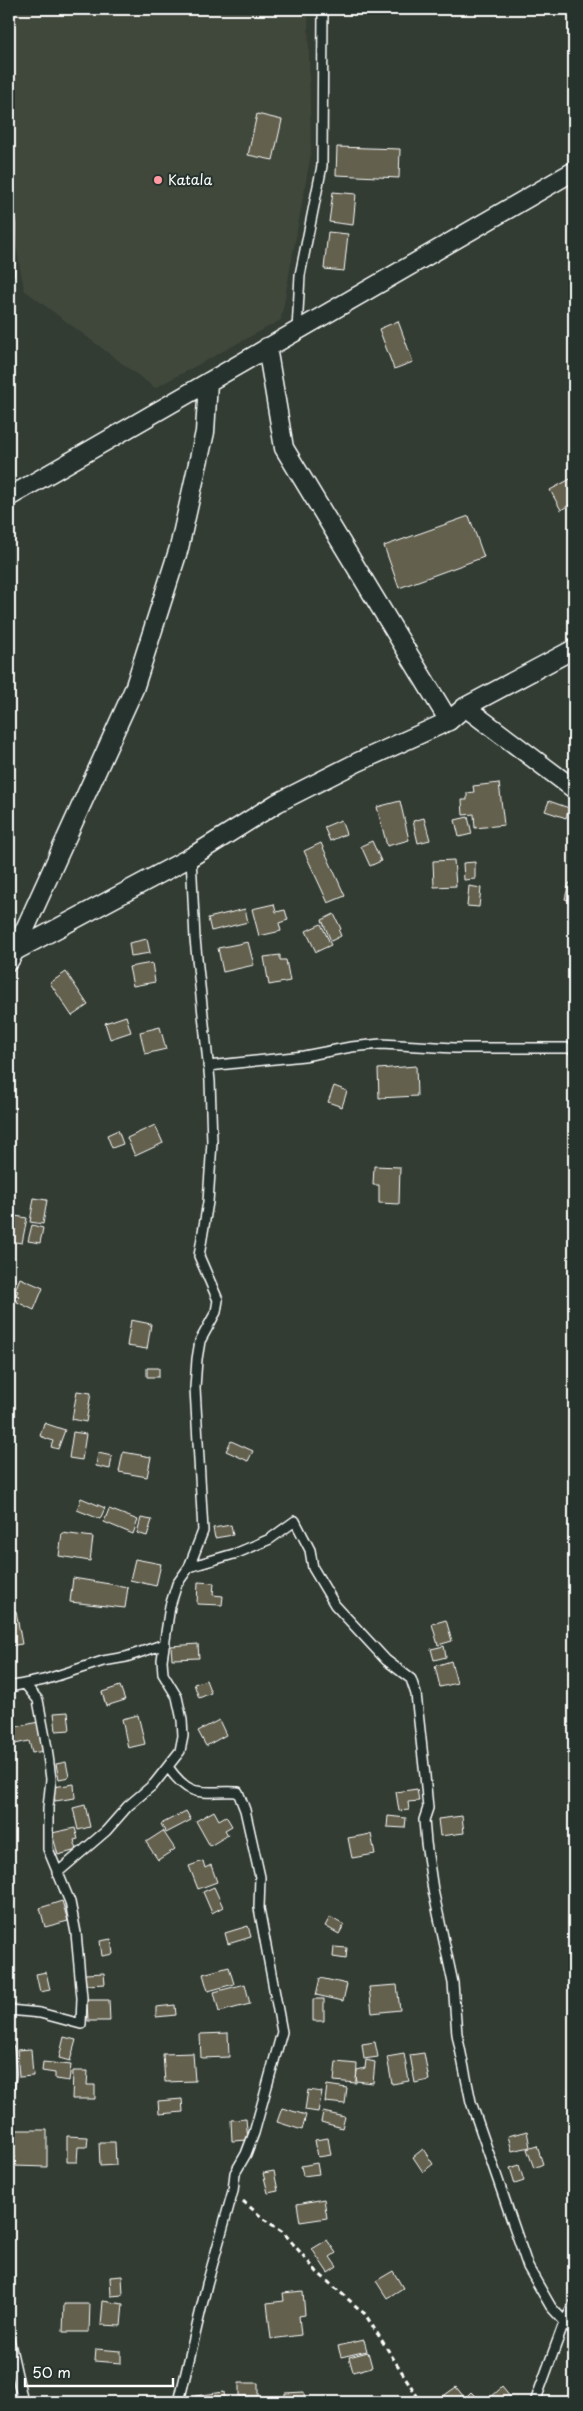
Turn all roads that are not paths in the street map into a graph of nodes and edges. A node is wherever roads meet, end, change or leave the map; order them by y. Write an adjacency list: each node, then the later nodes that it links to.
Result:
1 (323, 9): 5 (lane)
2 (574, 170): 5 (street)
3 (9, 218): 4 (lane)
4 (9, 273)
5 (297, 330): 6 (street)
6 (268, 348): 7 (street); 11 (street)
7 (208, 382): 8 (street); 14 (street)
8 (9, 497)
9 (574, 649): 10 (street)
10 (465, 707): 11 (street); 12 (street)
11 (449, 721): 13 (street)
12 (574, 789)
13 (191, 857): 14 (street); 16 (lane)
14 (12, 956)
15 (574, 1048): 16 (lane)
16 (208, 1066): 17 (lane)
17 (189, 1567): 18 (lane); 27 (lane)
18 (165, 1644): 19 (lane); 21 (lane)
19 (25, 1684): 20 (lane); 22 (lane)
20 (9, 1687)
21 (168, 1767): 22 (lane); 31 (lane)
22 (57, 1873): 23 (lane)
23 (9, 2010)
24 (9, 2049): 25 (lane)
25 (9, 2090)
26 (574, 2304): 27 (lane)
27 (564, 2323): 28 (lane); 32 (lane)
28 (574, 2332)
29 (9, 2339): 30 (lane)
30 (23, 2402)
31 (179, 2402)
32 (535, 2402)

